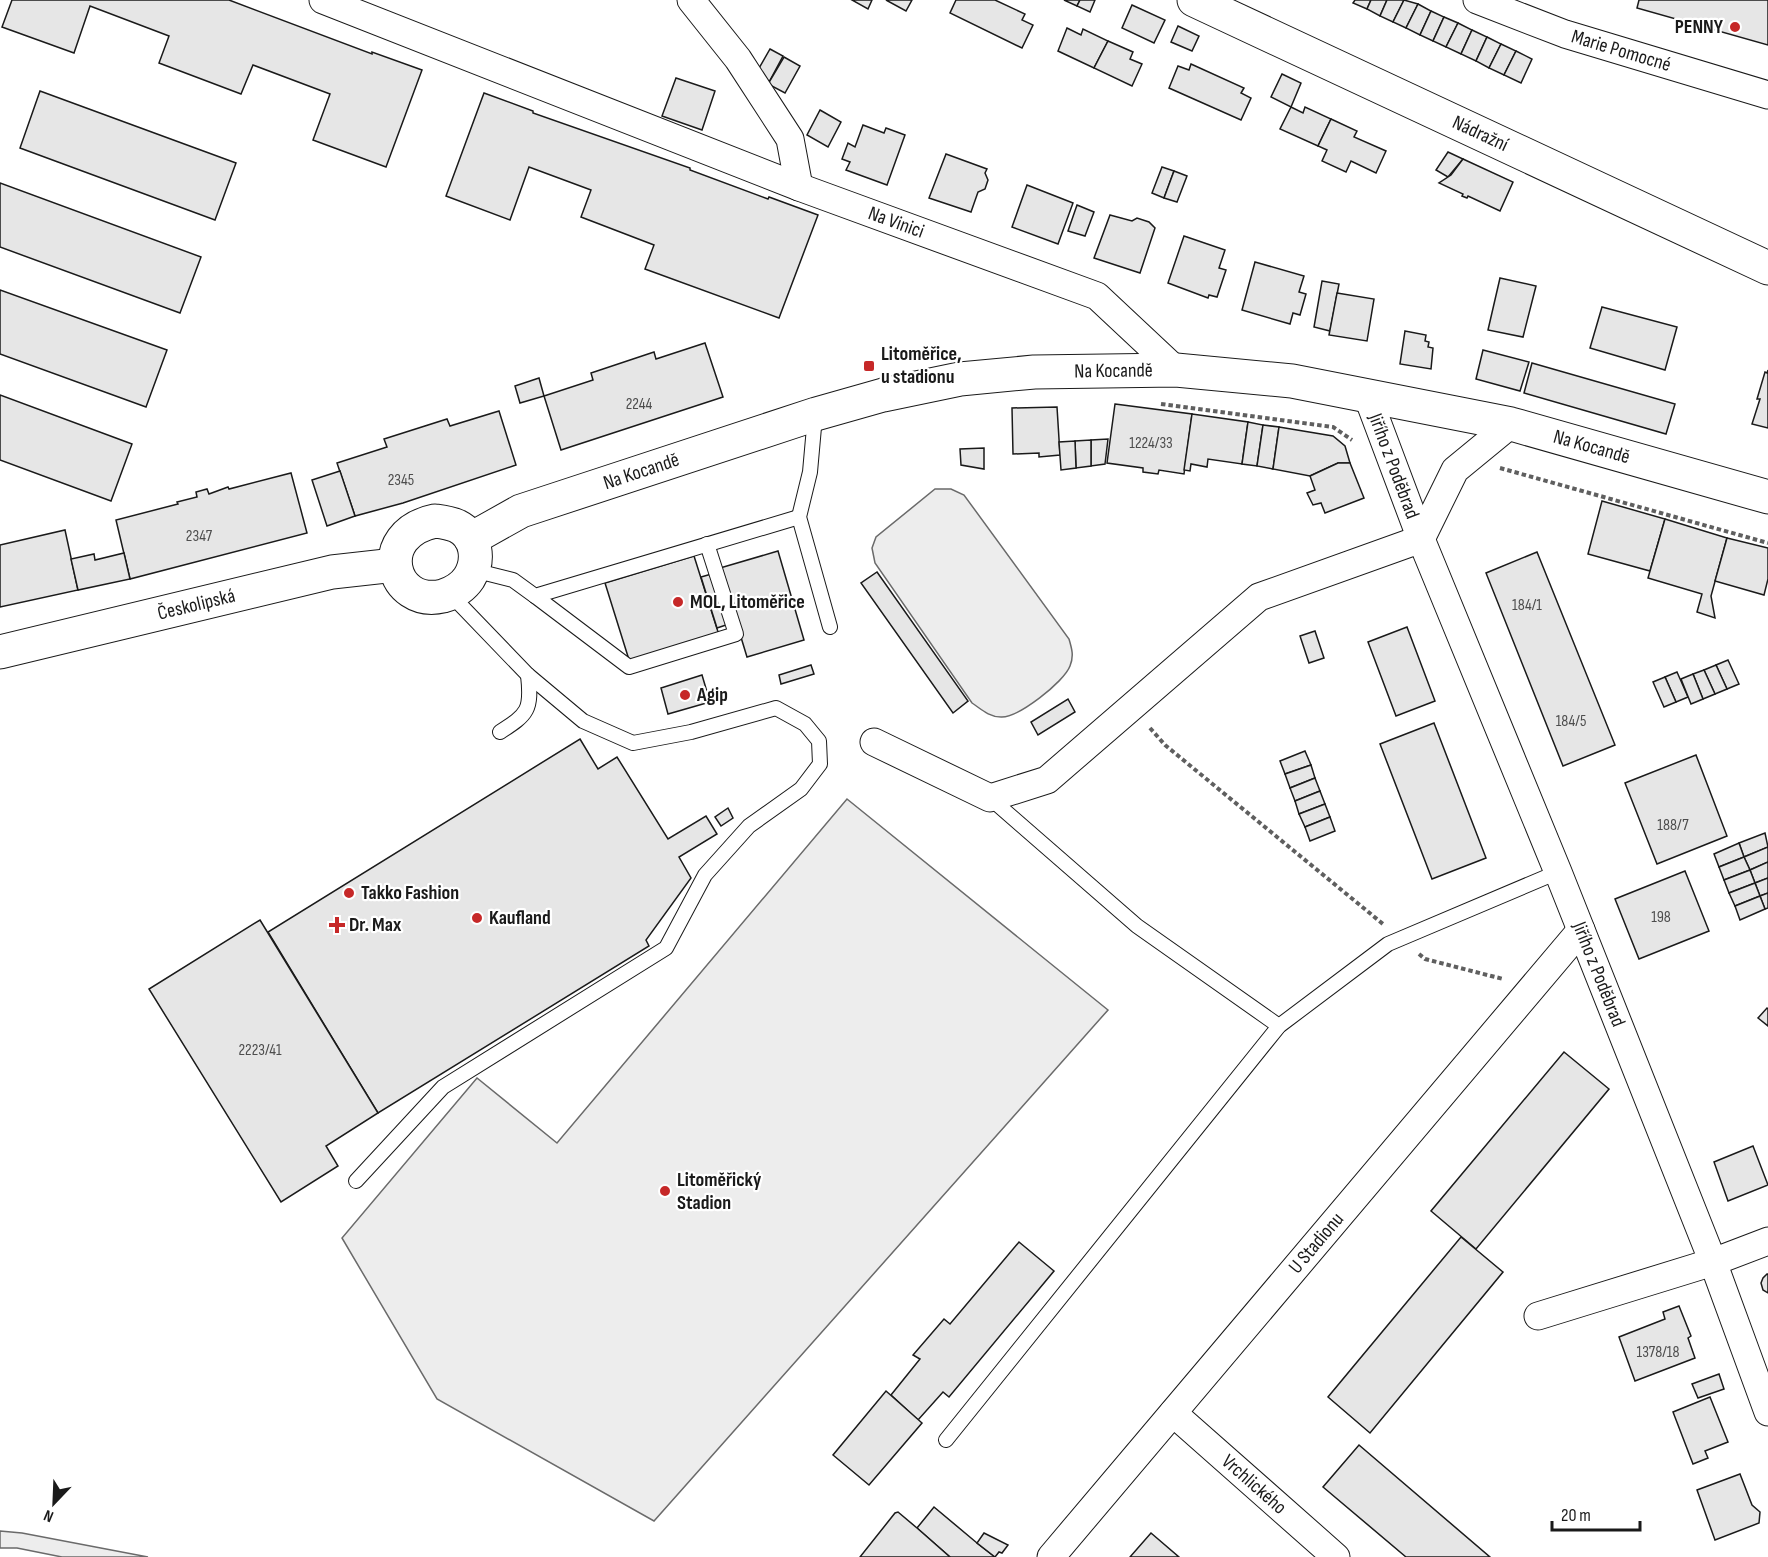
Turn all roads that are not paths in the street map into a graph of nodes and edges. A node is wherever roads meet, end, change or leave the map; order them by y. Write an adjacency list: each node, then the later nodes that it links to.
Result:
1 (323, 0): 7 (street, Na Vinici)
2 (691, 0): 7 (street)
3 (1194, 0): 8 (main road, Nádražní)
4 (1477, 0): 5 (street, Marie Pomocné)
5 (1510, 7): 6 (street, Marie Pomocné)
6 (1768, 95)
7 (799, 187): 9 (street, Na Vinici)
8 (1768, 268)
9 (1176, 370): 10 (main road, Na Kocandě); 11 (main road, Na Kocandě)
10 (1367, 395): 12 (main road, Na Kocandě); 15 (street, Jiřího z Poděbrad)
11 (816, 414): 14 (lane); 17 (main road, Na Kocandě)
12 (1510, 424): 13 (main road, Na Kocandě); 15 (street, Jiřího z Poděbrad)
13 (1768, 497)
14 (799, 517): 16 (lane); 21 (lane)
15 (1421, 539): 26 (street); 27 (street, Jiřího z Poděbrad)
16 (707, 544): 20 (lane); 20 (lane)
17 (472, 554): 18 (main road); 19 (main road, Na Kocandě); 20 (lane)
18 (395, 565): 19 (main road); 22 (main road, Českolipská)
19 (450, 593): 23 (lane)
20 (535, 596)
21 (830, 627)
22 (0, 652)
23 (528, 675): 24 (lane); 30 (lane)
24 (500, 732)
25 (874, 742): 26 (street)
26 (990, 798): 29 (lane)
27 (1558, 872): 28 (street, Jiřího z Poděbrad); 29 (lane)
28 (1581, 930): 32 (street, Jiřího z Poděbrad); 35 (street, U Stadionu)
29 (1279, 1026): 36 (lane)
30 (356, 1181)
31 (1768, 1241): 32 (street)
32 (1713, 1262): 33 (street); 34 (street, Jiřího z Poděbrad)
33 (1538, 1316)
34 (1768, 1412)
35 (1173, 1413): 37 (street, U Stadionu); 38 (street, Vrchlického)
36 (946, 1440)
37 (1050, 1557)
38 (1336, 1557)

